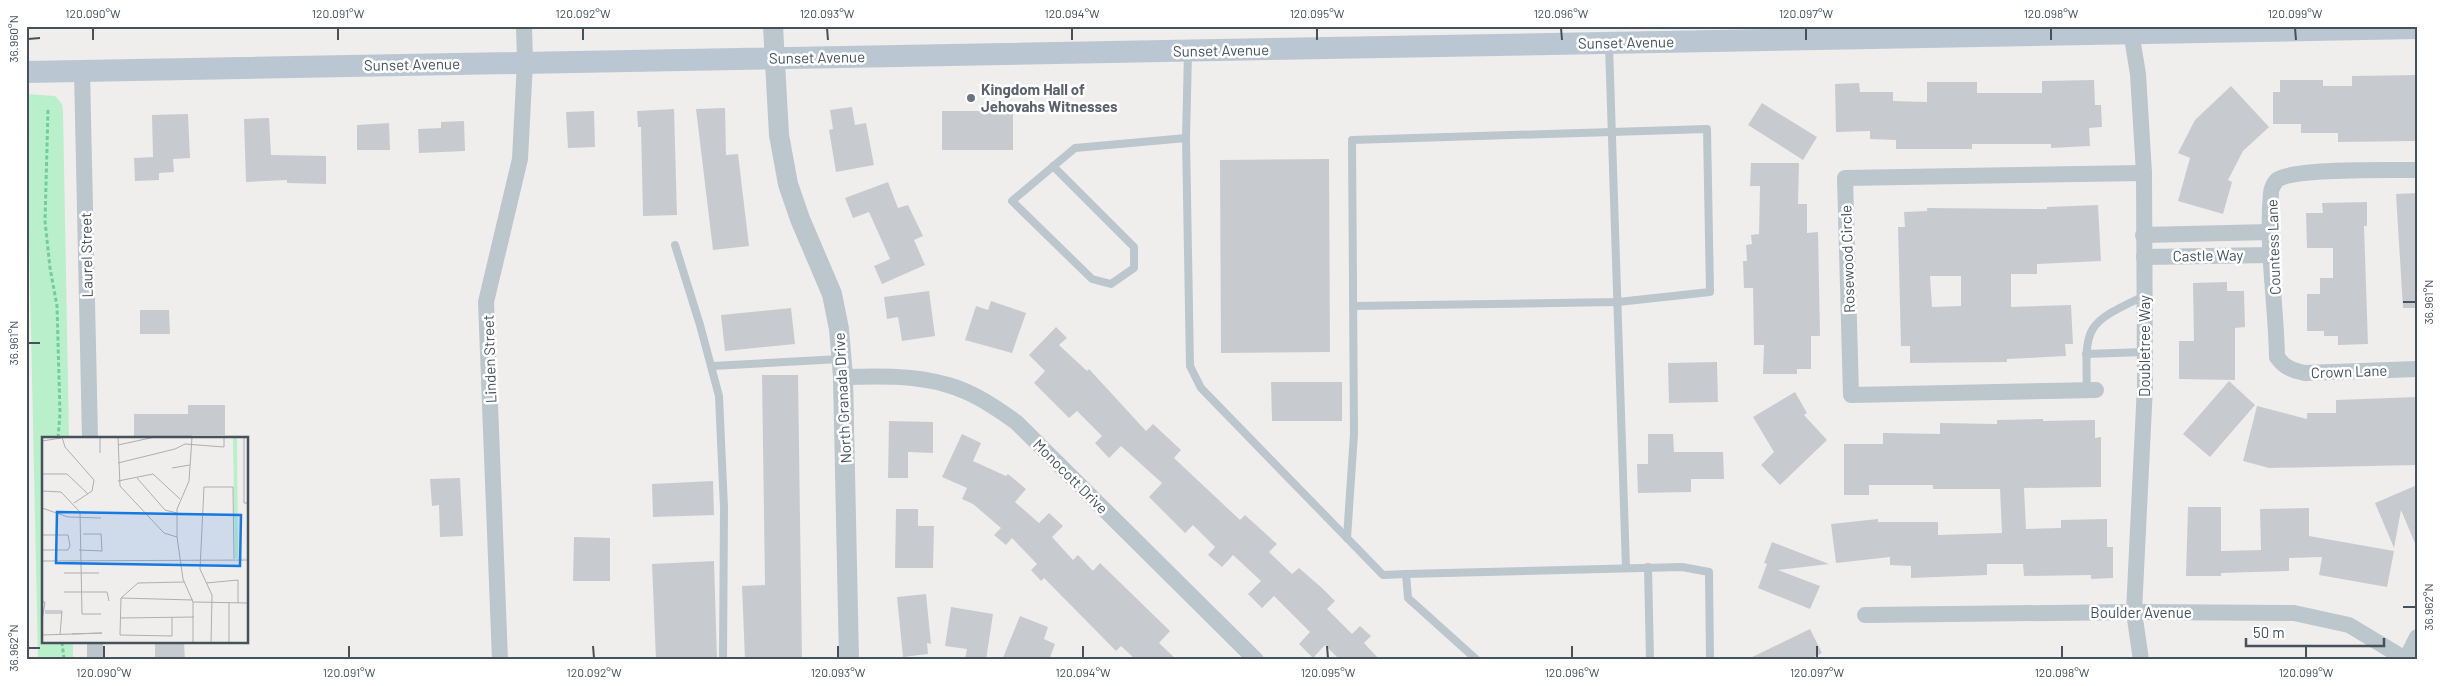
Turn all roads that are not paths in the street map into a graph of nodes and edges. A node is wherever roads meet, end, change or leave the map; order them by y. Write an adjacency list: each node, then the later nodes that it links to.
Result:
1 (524, 26): 8 (street, Linden Street)
2 (773, 26): 7 (street, North Granada Drive)
3 (2417, 28): 4 (main road, Sunset Avenue)
4 (2131, 30): 5 (main road, Sunset Avenue); 15 (street, Doubletree Way)
5 (1609, 43): 6 (main road, Sunset Avenue); 11 (lane)
6 (1188, 50): 7 (main road, Sunset Avenue); 12 (lane)
7 (775, 58): 8 (main road, Sunset Avenue); 28 (street, North Granada Drive)
8 (525, 62): 9 (main road, Sunset Avenue); 42 (street, Linden Street)
9 (82, 70): 10 (main road, Sunset Avenue); 31 (street, Laurel Street)
10 (26, 72)
11 (1612, 132): 22 (lane); 22 (lane); 23 (lane)
12 (1186, 138): 13 (lane); 32 (lane)
13 (1053, 166): 13 (lane)
14 (2417, 170): 16 (street, Countess Lane)
15 (2144, 173): 17 (street, Doubletree Way); 30 (street, Rosewood Circle)
16 (2270, 232): 17 (street, Castle Way); 19 (street, Countess Lane)
17 (2143, 235): 20 (street, Doubletree Way)
18 (675, 245): 27 (lane)
19 (2272, 255): 20 (street, Castle Way); 26 (street, Countess Lane)
20 (2144, 256): 21 (street, Doubletree Way)
21 (2144, 296): 24 (street, Doubletree Way); 25 (lane)
22 (1618, 302): 23 (lane); 34 (lane)
23 (1353, 306): 32 (lane)
24 (2144, 352): 25 (lane); 36 (street, Doubletree Way)
25 (2086, 354): 30 (lane)
26 (2283, 365): 29 (street, Crown Lane)
27 (712, 366): 28 (lane); 43 (lane)
28 (843, 368): 44 (street, North Granada Drive); 45 (street, Monocott Drive)
29 (2417, 369)
30 (2092, 390)
31 (90, 437)
32 (1347, 538): 35 (lane)
33 (1648, 567): 34 (lane); 47 (lane); 48 (lane)
34 (1626, 568): 35 (lane)
35 (1406, 574): 46 (lane)
36 (2134, 612): 37 (street, Boulder Avenue); 40 (street, Boulder Avenue); 49 (street, Doubletree Way)
37 (1865, 615)
38 (2417, 637): 40 (street)
39 (95, 644): 41 (street)
40 (2406, 659)
41 (96, 660)
42 (500, 660)
43 (723, 660)
44 (849, 660)
45 (1256, 660)
46 (1476, 660)
47 (1650, 660)
48 (1710, 660)
49 (2142, 660)

